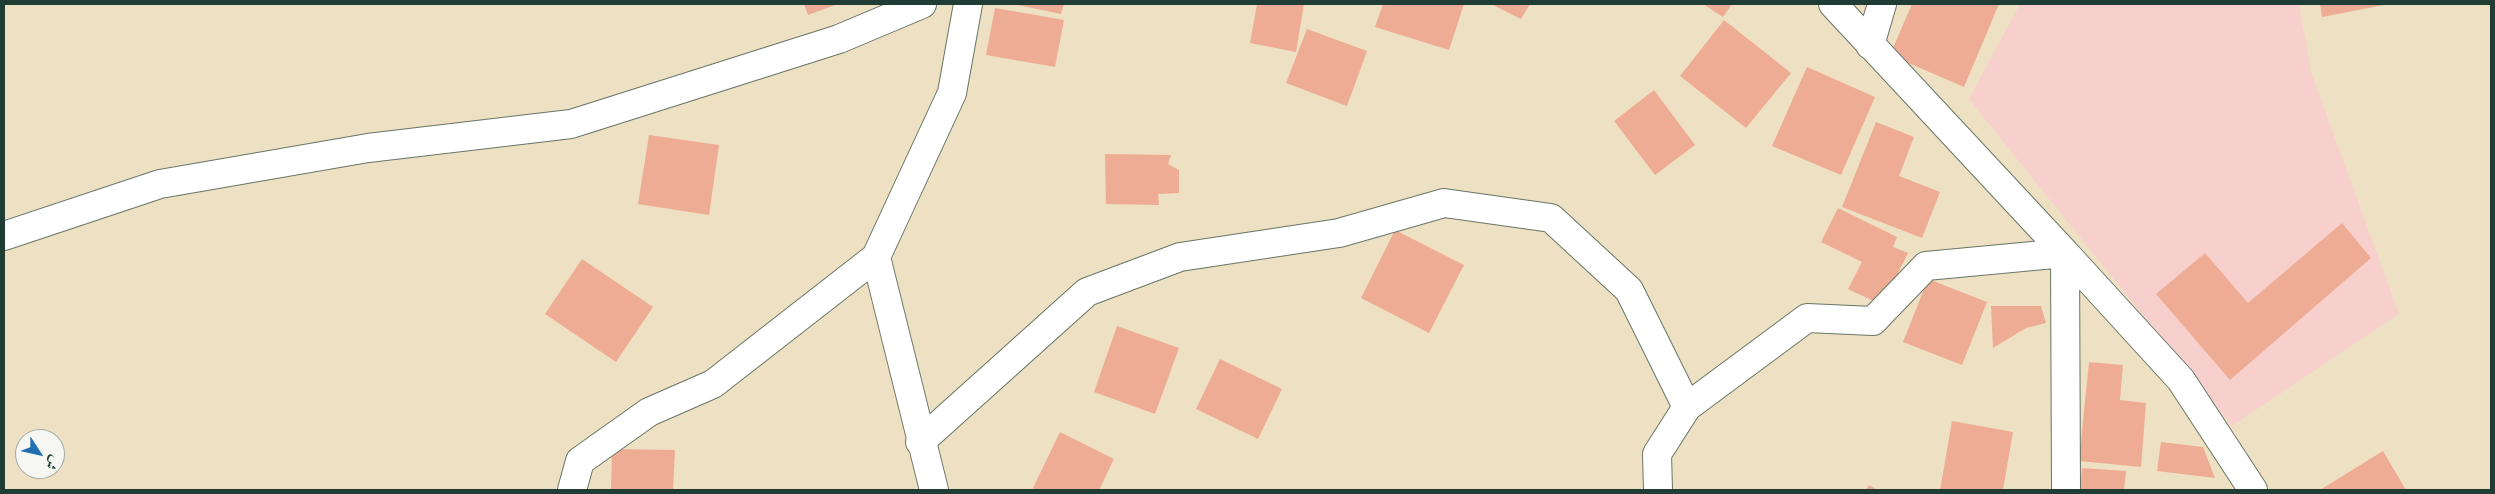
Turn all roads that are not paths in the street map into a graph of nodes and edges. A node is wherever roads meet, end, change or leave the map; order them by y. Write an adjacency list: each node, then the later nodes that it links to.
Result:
1 (922, 4): 6 (street)
2 (968, 4): 8 (street)
3 (1833, 4): 5 (street)
4 (1882, 4): 5 (street)
5 (1870, 45): 7 (street)
6 (4, 236)
7 (2065, 253): 9 (street); 14 (street); 15 (street)
8 (876, 257): 10 (street); 11 (street)
9 (1688, 407): 10 (street); 13 (street)
10 (920, 442): 12 (street)
11 (572, 490)
12 (934, 490)
13 (1658, 490)
14 (2066, 490)
15 (2253, 490)

